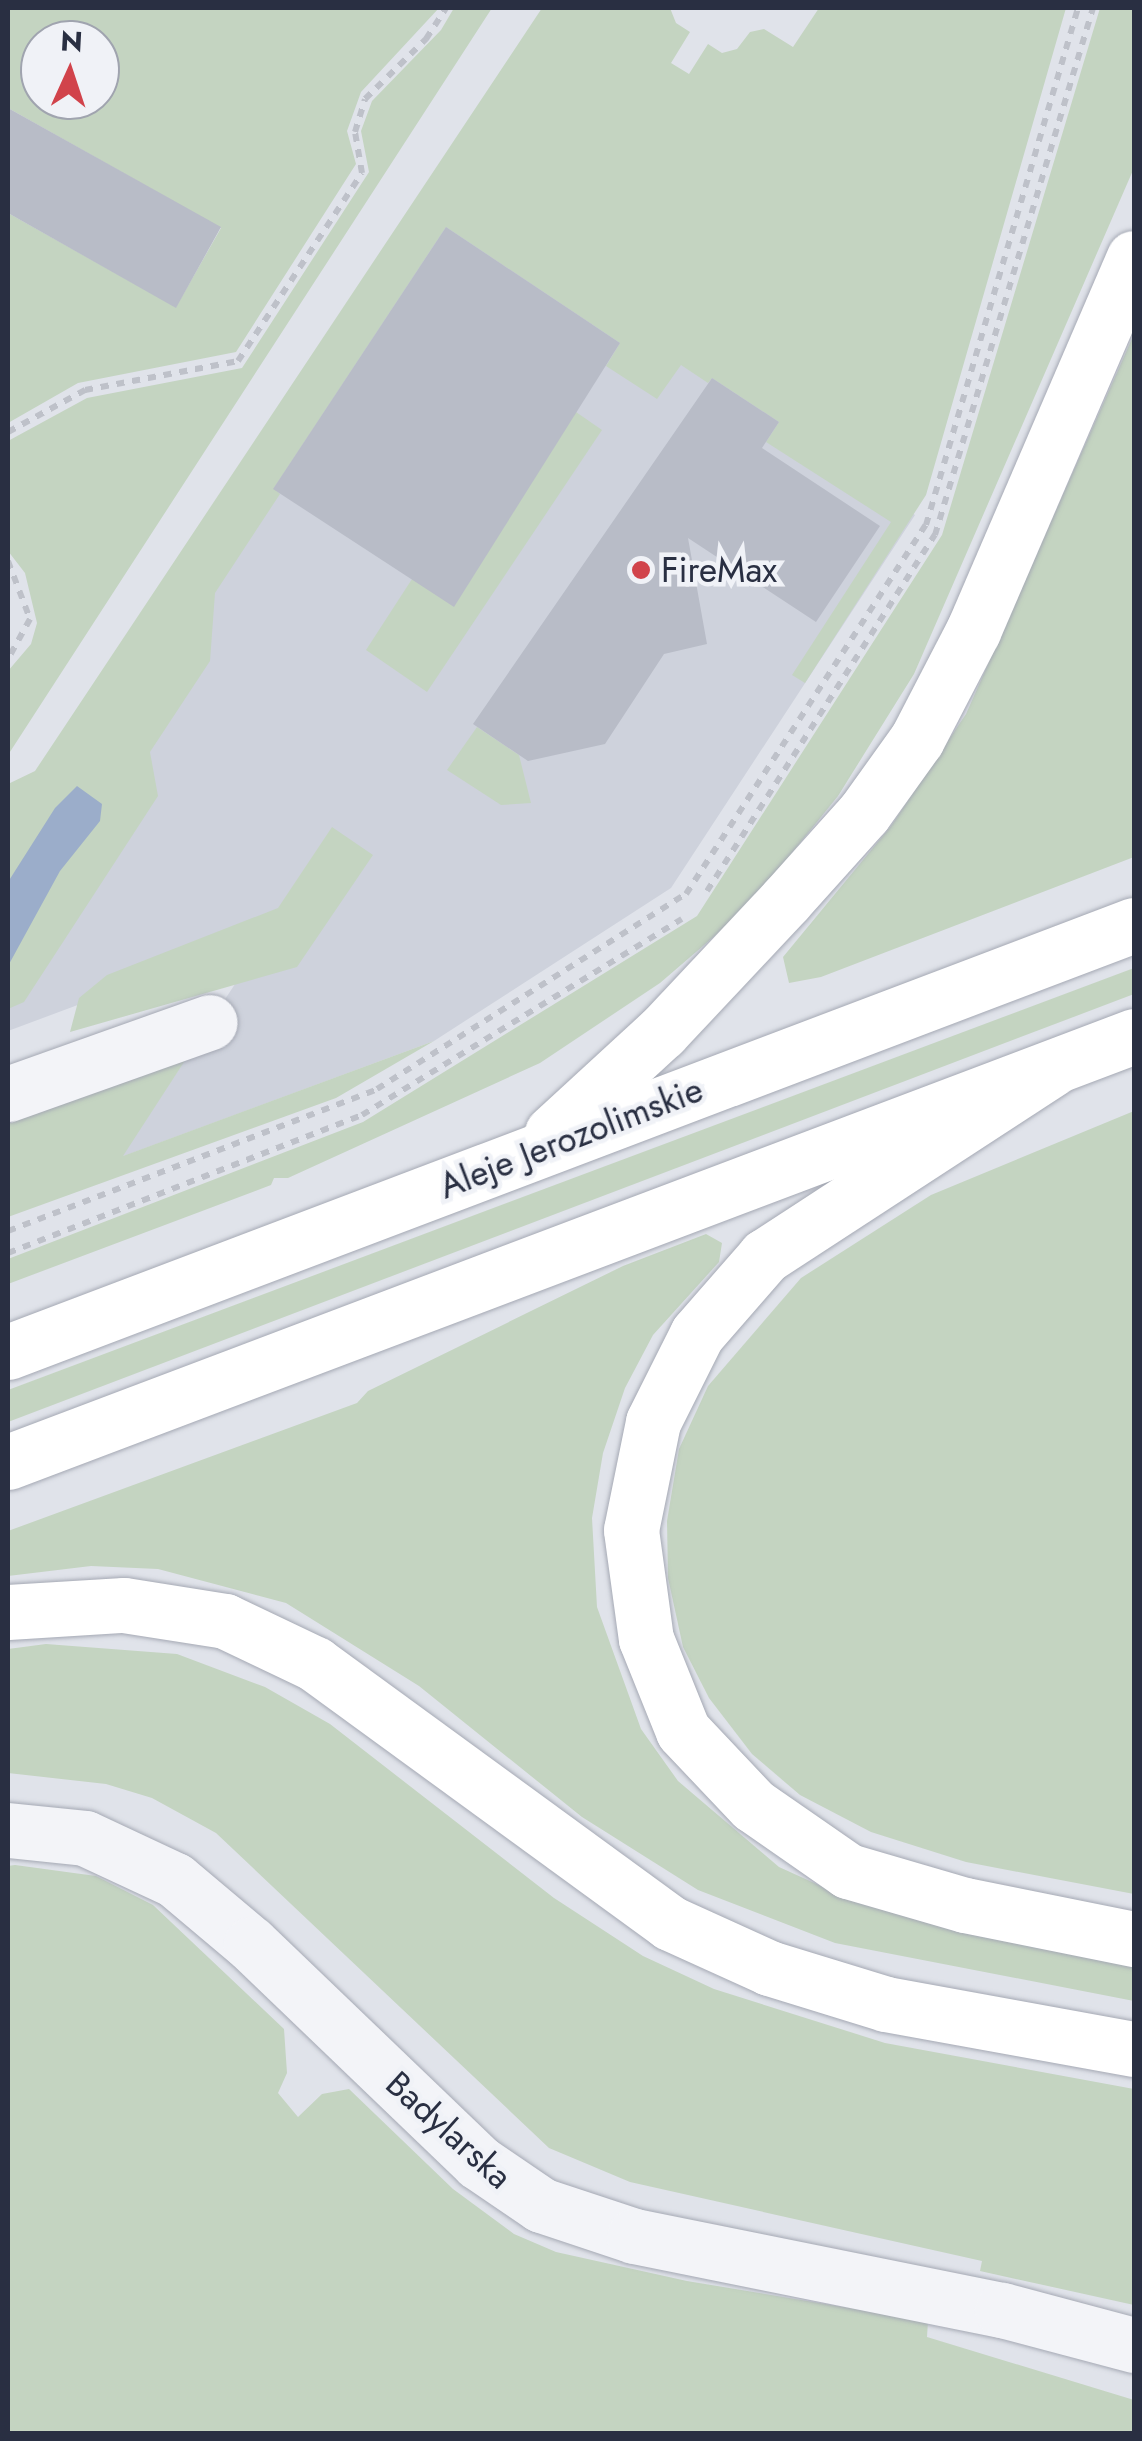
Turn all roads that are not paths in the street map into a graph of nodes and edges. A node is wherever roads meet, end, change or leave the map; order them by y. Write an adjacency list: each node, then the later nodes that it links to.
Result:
1 (1134, 258): 7 (main road)
2 (1134, 925): 7 (main road, Aleje Jerozolimskie)
3 (210, 1022): 6 (street)
4 (1134, 1036): 5 (main road)
5 (1052, 1069): 9 (main road); 12 (main road)
6 (8, 1094)
7 (528, 1155): 8 (main road, Aleje Jerozolimskie)
8 (8, 1352)
9 (11, 1462)
10 (8, 1612): 13 (main road)
11 (8, 1830): 14 (street, Badylarska)
12 (1134, 1939)
13 (1134, 2050)
14 (1134, 2345)

